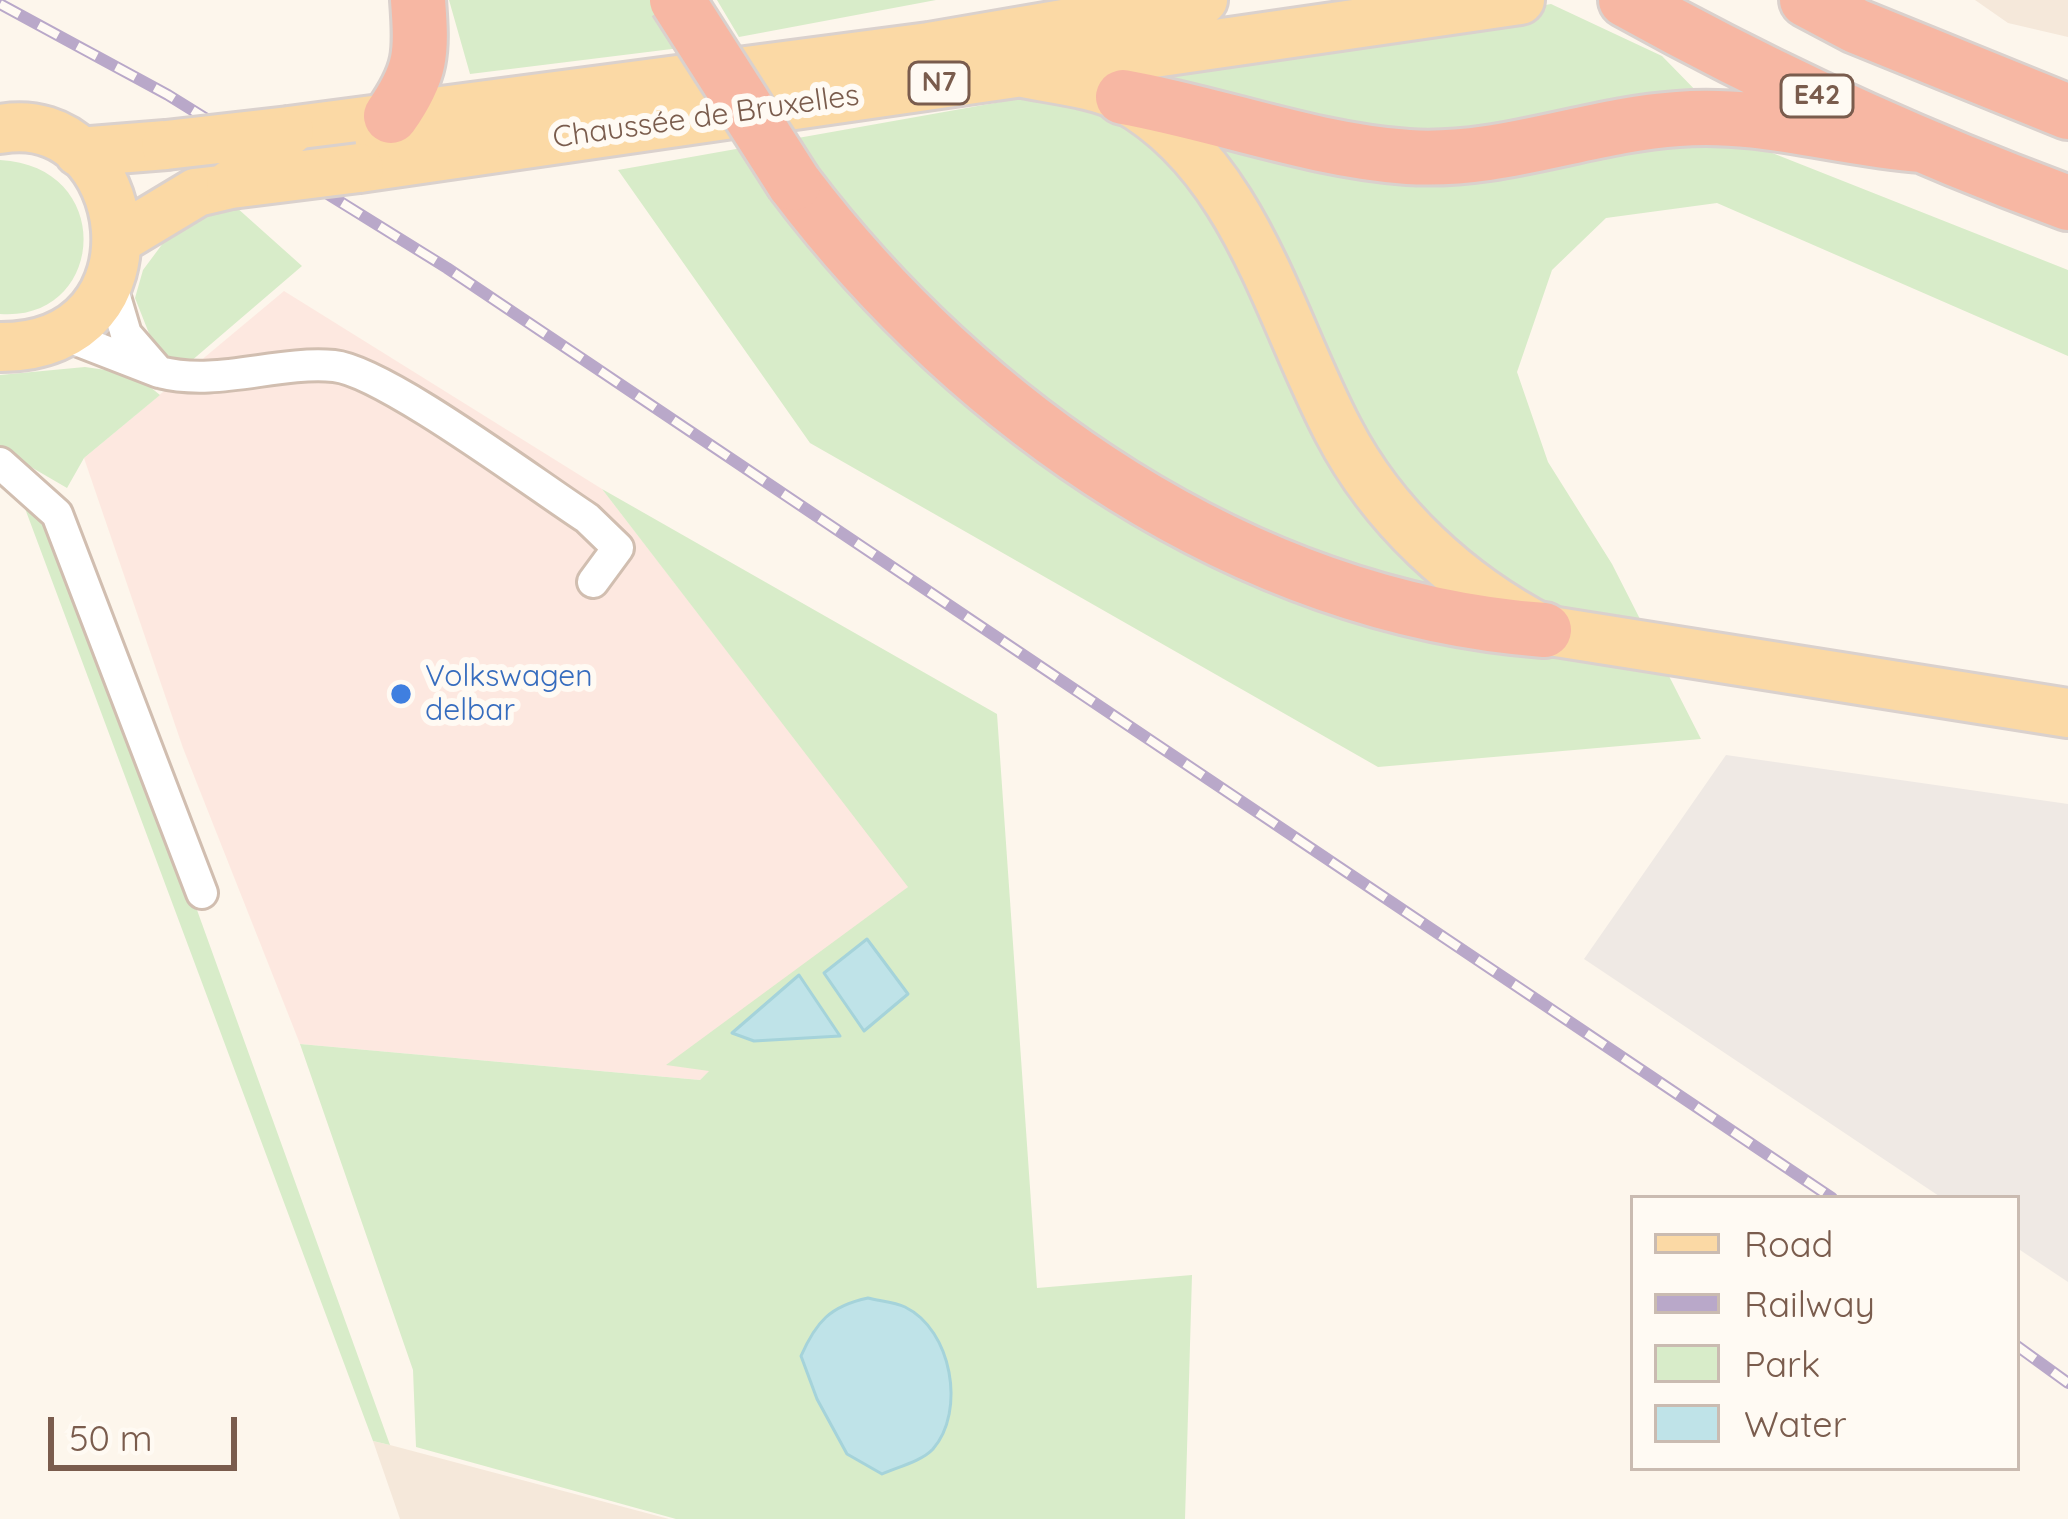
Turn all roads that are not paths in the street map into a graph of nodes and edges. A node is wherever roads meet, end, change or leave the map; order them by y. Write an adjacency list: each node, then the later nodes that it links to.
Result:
1 (418, 0): 10 (highway)
2 (677, 0): 21 (highway, bridge)
3 (1203, 0): 10 (main road, Chaussée de Bruxelles / N7)
4 (1520, 0): 7 (main road, Chaussée de Bruxelles / N7)
5 (1627, 0): 12 (highway, E42)
6 (1807, 0): 9 (highway)
7 (1018, 72): 8 (main road); 15 (main road, Chaussée de Bruxelles / N7, bridge)
8 (1123, 97): 12 (highway); 21 (main road)
9 (2068, 112)
10 (391, 116): 13 (main road, Chaussée de Bruxelles / N7, bridge)
11 (3, 125): 13 (main road)
12 (1922, 145): 14 (highway, E42)
13 (79, 152): 15 (main road)
14 (2068, 202)
15 (115, 260): 16 (main road, Chaussée de Bruxelles); 18 (street)
16 (61, 334): 17 (main road); 18 (street)
17 (0, 347)
18 (159, 372): 20 (street)
19 (0, 464): 23 (street)
20 (593, 582)
21 (1544, 630): 22 (main road)
22 (2068, 713)
23 (202, 893)

